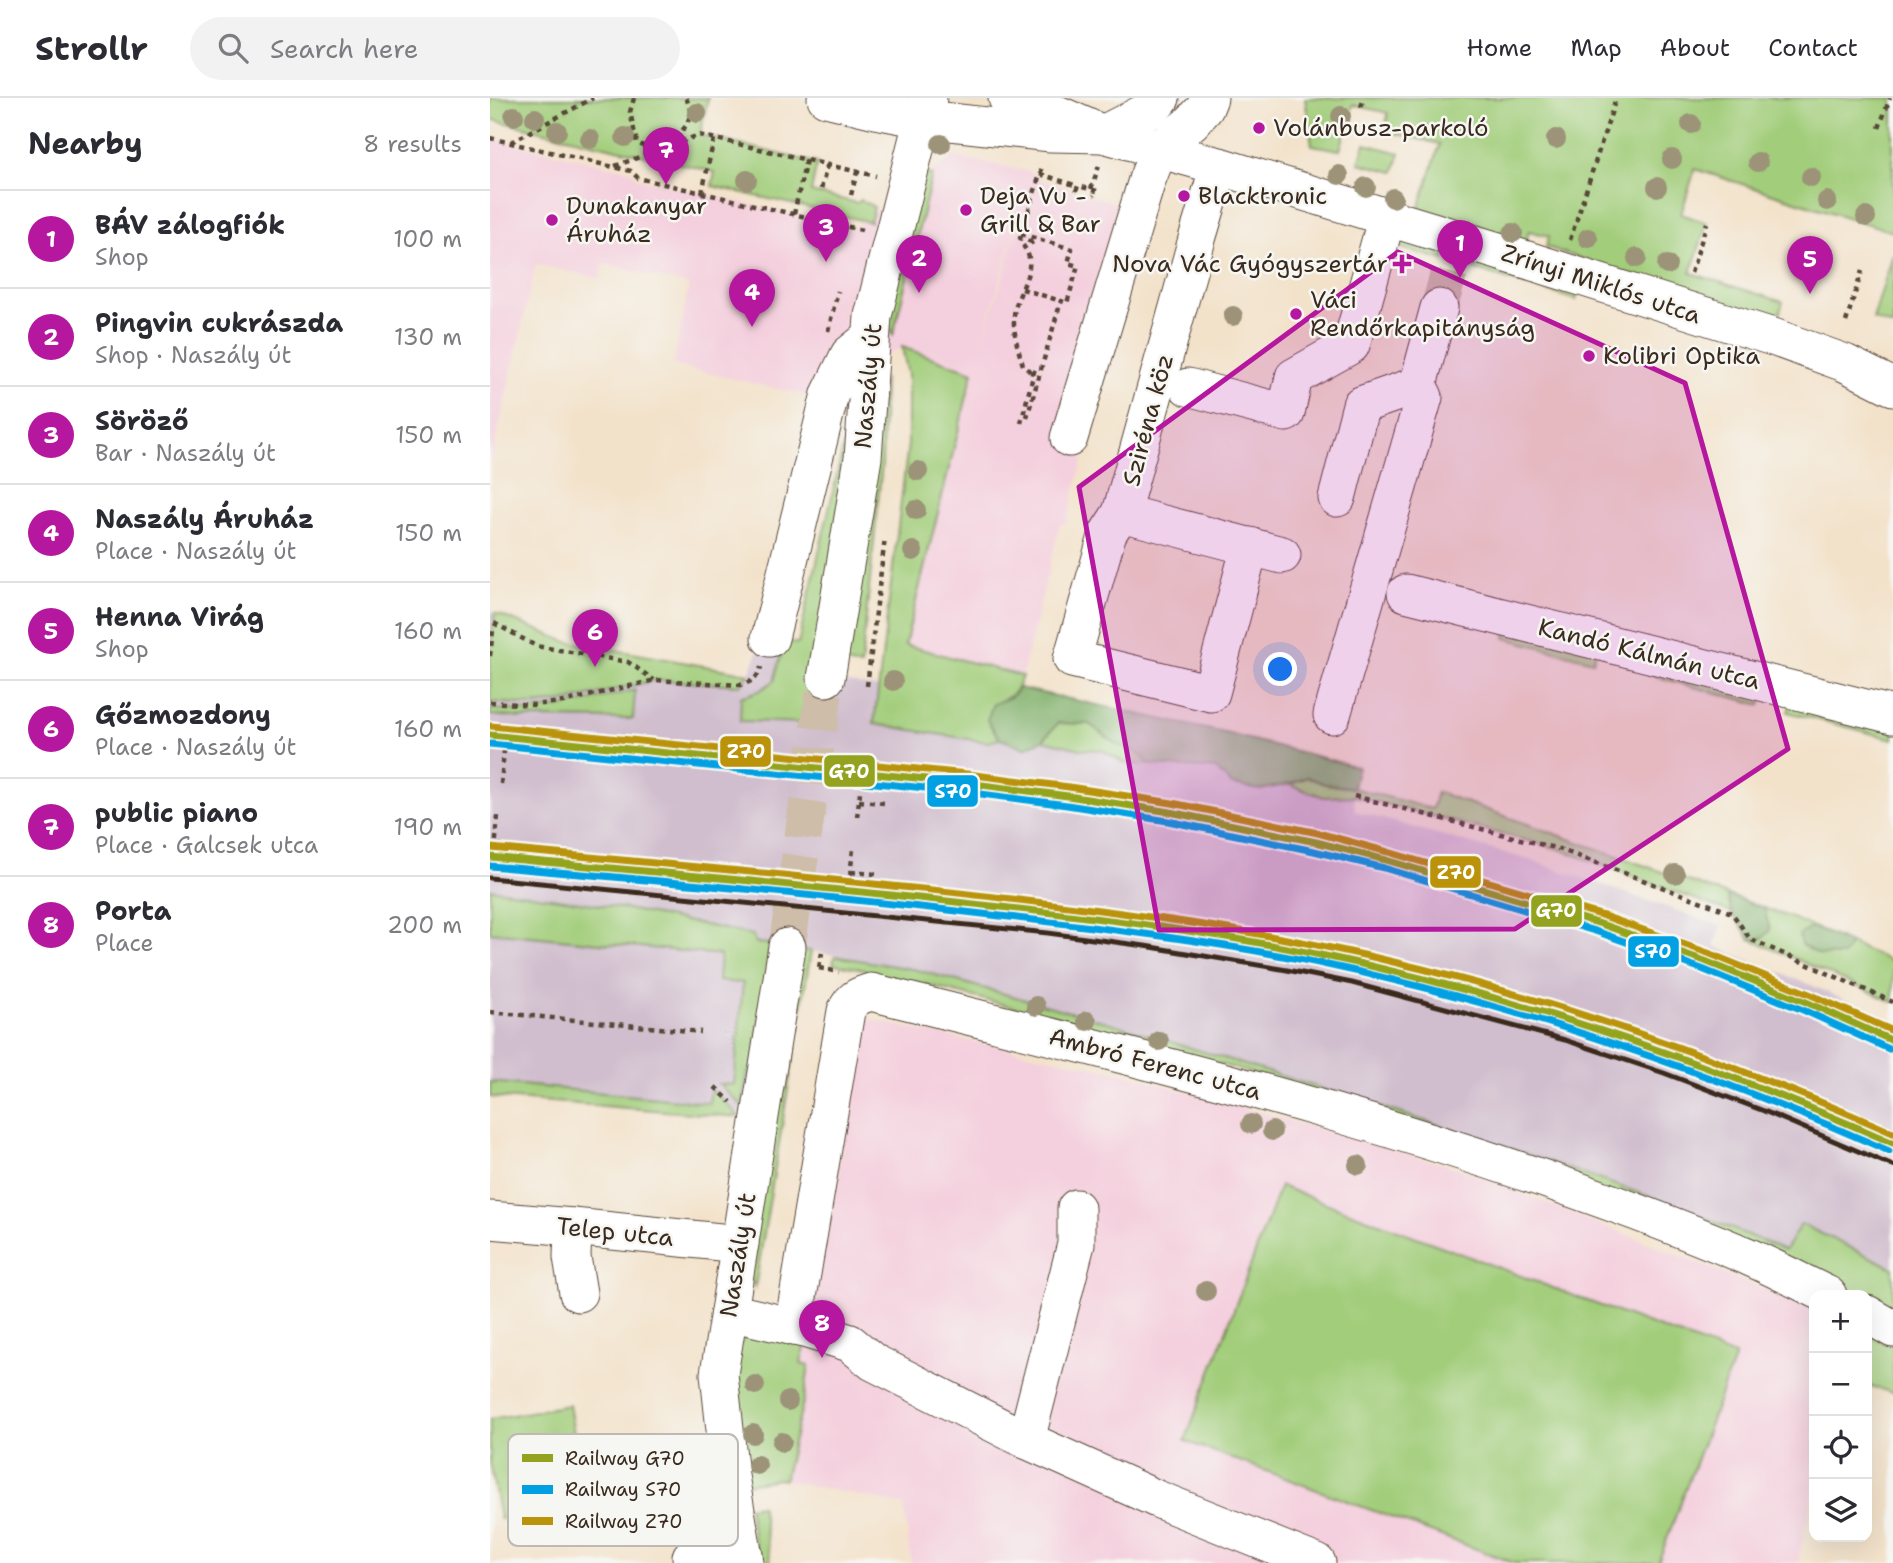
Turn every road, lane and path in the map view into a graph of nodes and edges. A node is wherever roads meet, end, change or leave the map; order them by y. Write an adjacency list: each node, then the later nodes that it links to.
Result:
1 (593, 98): 18 (path)
2 (634, 98): 19 (path)
3 (686, 98): 19 (path)
4 (827, 98): 13 (street, Zrínyi Miklós utca)
5 (1011, 98): 14 (street, Zrínyi Miklós utca)
6 (1095, 98): 14 (street)
7 (1161, 98): 21 (street)
8 (1209, 98): 20 (street)
9 (1364, 98): 12 (path)
10 (1616, 98): 40 (path)
11 (1890, 98): 15 (path)
12 (1361, 107)
13 (925, 108): 21 (street, Zrínyi Miklós utca); 47 (street, Naszály út)
14 (1057, 114): 21 (street, Zrínyi Miklós utca)
15 (1879, 128)
16 (490, 138): 18 (path)
17 (714, 139): 19 (path); 23 (path); 32 (path)
18 (510, 143): 26 (path)
19 (665, 147): 26 (path)
20 (1159, 149): 21 (street, Zrínyi Miklós utca); 25 (street, Zrínyi Miklós utca); 55 (street)
21 (1101, 150): 31 (path)
22 (1046, 155): 28 (path)
23 (806, 160): 24 (path); 35 (path)
24 (827, 165): 27 (path); 30 (path)
25 (1219, 166): 36 (street, Zrínyi Miklós utca); 59 (street, Sziréna köz)
26 (614, 167): 32 (path)
27 (857, 172): 29 (path); 33 (path)
28 (1040, 174): 31 (path); 39 (path)
29 (879, 177)
30 (821, 189)
31 (1091, 189): 34 (path)
32 (702, 193): 35 (path)
33 (851, 195)
34 (1094, 196)
35 (794, 214): 38 (path)
36 (1387, 217): 51 (street); 52 (street, Zrínyi Miklós utca)
37 (1707, 223): 42 (path)
38 (859, 229)
39 (1021, 234): 43 (path); 44 (path)
40 (1569, 246)
41 (1862, 271): 46 (path)
42 (1691, 273)
43 (1021, 289): 44 (path); 48 (path)
44 (1061, 301): 49 (path)
45 (1439, 308): 50 (street)
46 (1846, 322)
47 (870, 338): 63 (street); 65 (street, Naszály út)
48 (1032, 370): 49 (path, bridge); 54 (path)
49 (1039, 374): 53 (path)
50 (1418, 385): 56 (street); 57 (street)
51 (1188, 387)
52 (1893, 387)
53 (1027, 417)
54 (1021, 423)
55 (1069, 438)
56 (1348, 456): 57 (street); 58 (street)
57 (1403, 471): 68 (street)
58 (1337, 498)
59 (1121, 513): 59 (street, Sziréna köz)
60 (1406, 593): 69 (street, Kandó Kálmán utca)
61 (494, 623): 66 (path)
62 (493, 630): 64 (path)
63 (770, 638): 66 (path)
64 (490, 656)
65 (826, 678)
66 (655, 680): 67 (path)
67 (490, 702)
68 (1332, 715)
69 (1893, 715)
70 (503, 750): 71 (path)
71 (501, 784)
72 (861, 784): 74 (path)
73 (1354, 796): 84 (path)
74 (859, 801): 75 (path); 77 (path)
75 (884, 803)
76 (498, 815): 79 (path)
77 (857, 817)
78 (853, 849): 80 (path)
79 (495, 851)
80 (851, 872): 81 (path); 82 (path)
81 (877, 874)
82 (849, 885)
83 (787, 947): 90 (street, Naszály út)
84 (1893, 1002)
85 (490, 1012): 86 (path)
86 (701, 1032)
87 (1076, 1208): 98 (street)
88 (490, 1220): 89 (street, Telep utca)
89 (573, 1227): 90 (street, Telep utca); 92 (street)
90 (740, 1244): 93 (street, Naszály út)
91 (1818, 1290): 95 (street, Ambró Ferenc utca)
92 (578, 1293)
93 (729, 1312): 95 (street); 97 (street, Naszály út)
94 (1872, 1317): 96 (street)
95 (793, 1327): 98 (street)
96 (1893, 1328)
97 (725, 1434)
98 (1026, 1440): 102 (street)
99 (738, 1523): 101 (street, Naszály út)
100 (691, 1557): 101 (street)
101 (744, 1559)
102 (1317, 1563)

